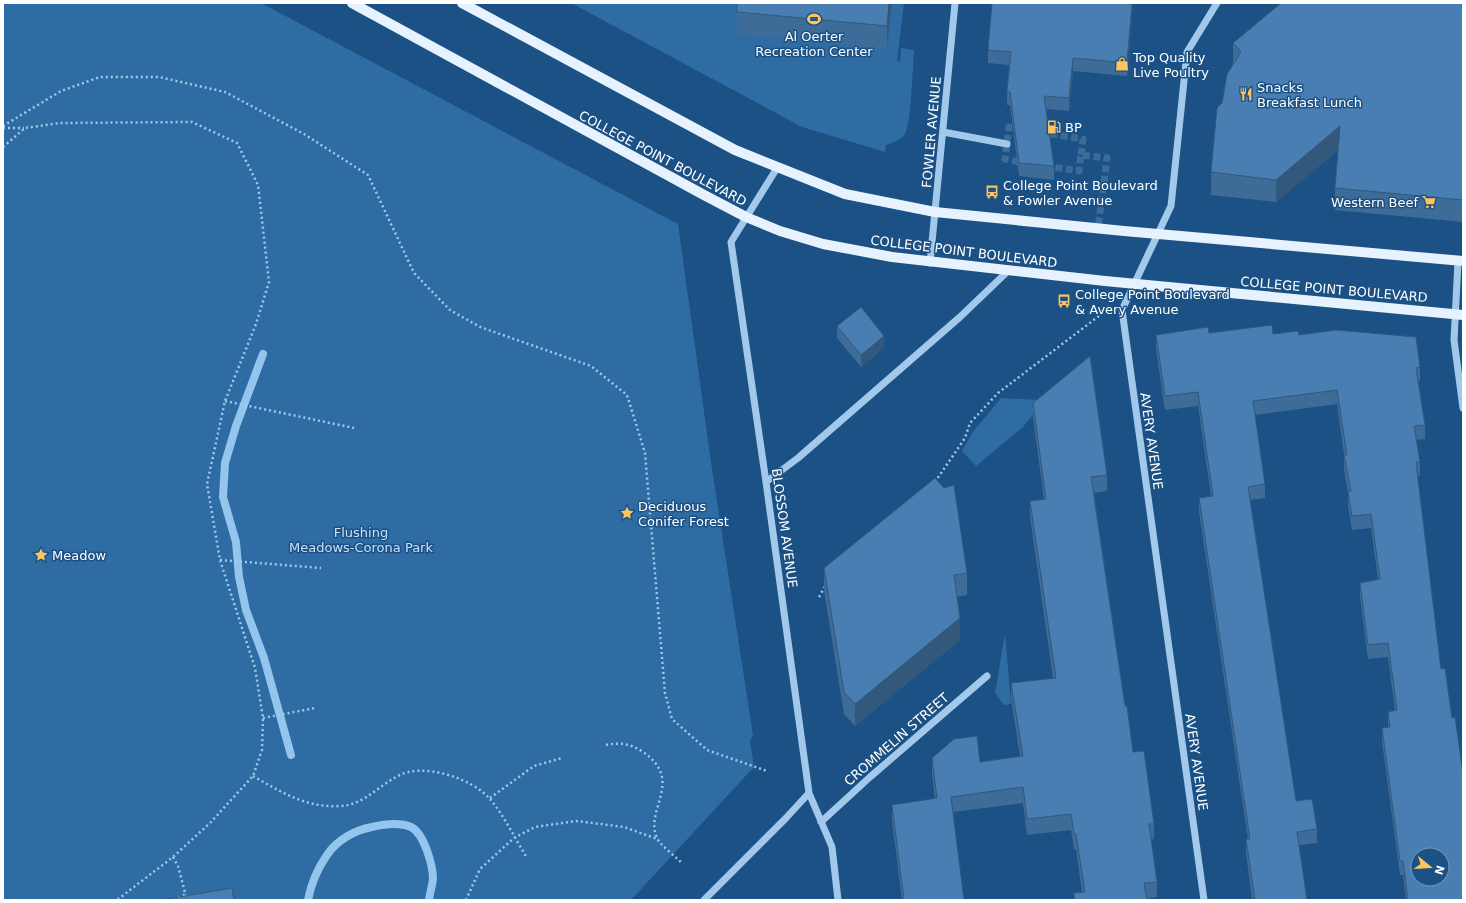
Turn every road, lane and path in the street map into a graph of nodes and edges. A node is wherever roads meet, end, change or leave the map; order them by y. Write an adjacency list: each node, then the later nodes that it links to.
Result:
1 (352, 3): 12 (main road, COLLEGE POINT BOULEVARD)
2 (462, 3): 10 (main road)
3 (955, 3): 7 (street, FOWLER AVENUE)
4 (1217, 3): 13 (street, AVERY AVENUE)
5 (3, 127): 6 (path); 34 (path)
6 (25, 128): 9 (path); 20 (path)
7 (943, 132): 8 (street); 11 (street, FOWLER AVENUE)
8 (1007, 144)
9 (3, 147)
10 (777, 168): 11 (main road); 12 (street, BLOSSOM AVENUE)
11 (935, 212): 13 (main road); 15 (street, FOWLER AVENUE)
12 (746, 217): 15 (main road, COLLEGE POINT BOULEVARD); 23 (street, BLOSSOM AVENUE)
13 (1158, 234): 14 (main road); 17 (street, AVERY AVENUE)
14 (1461, 261): 18 (street)
15 (930, 263): 16 (main road, COLLEGE POINT BOULEVARD)
16 (1008, 271): 17 (main road, COLLEGE POINT BOULEVARD); 23 (street)
17 (1134, 284): 18 (main road, COLLEGE POINT BOULEVARD); 52 (street, AVERY AVENUE)
18 (1459, 314): 21 (street)
19 (1099, 316): 24 (path)
20 (225, 401): 22 (path); 25 (path)
21 (1463, 408)
22 (354, 428)
23 (766, 482): 36 (street, BLOSSOM AVENUE)
24 (932, 486)
25 (220, 560): 26 (path); 31 (path)
26 (321, 568)
27 (830, 579): 28 (path)
28 (819, 597)
29 (987, 676): 38 (street, CROMMELIN STREET)
30 (315, 708): 31 (path)
31 (264, 718): 35 (path)
32 (606, 745): 40 (path)
33 (562, 758): 37 (path)
34 (767, 771)
35 (253, 776): 37 (path); 41 (path)
36 (808, 793): 38 (street, BLOSSOM AVENUE); 50 (street)
37 (490, 798): 39 (path)
38 (821, 822): 51 (street, BLOSSOM AVENUE)
39 (514, 838): 40 (path); 42 (path); 49 (path)
40 (657, 839): 43 (path)
41 (173, 857): 44 (path); 47 (path)
42 (526, 858)
43 (683, 864)
44 (186, 894): 46 (path); 48 (path)
45 (193, 898): 46 (path)
46 (187, 899)
47 (117, 900)
48 (174, 900)
49 (466, 900)
50 (704, 900)
51 (838, 900)
52 (1204, 900)

